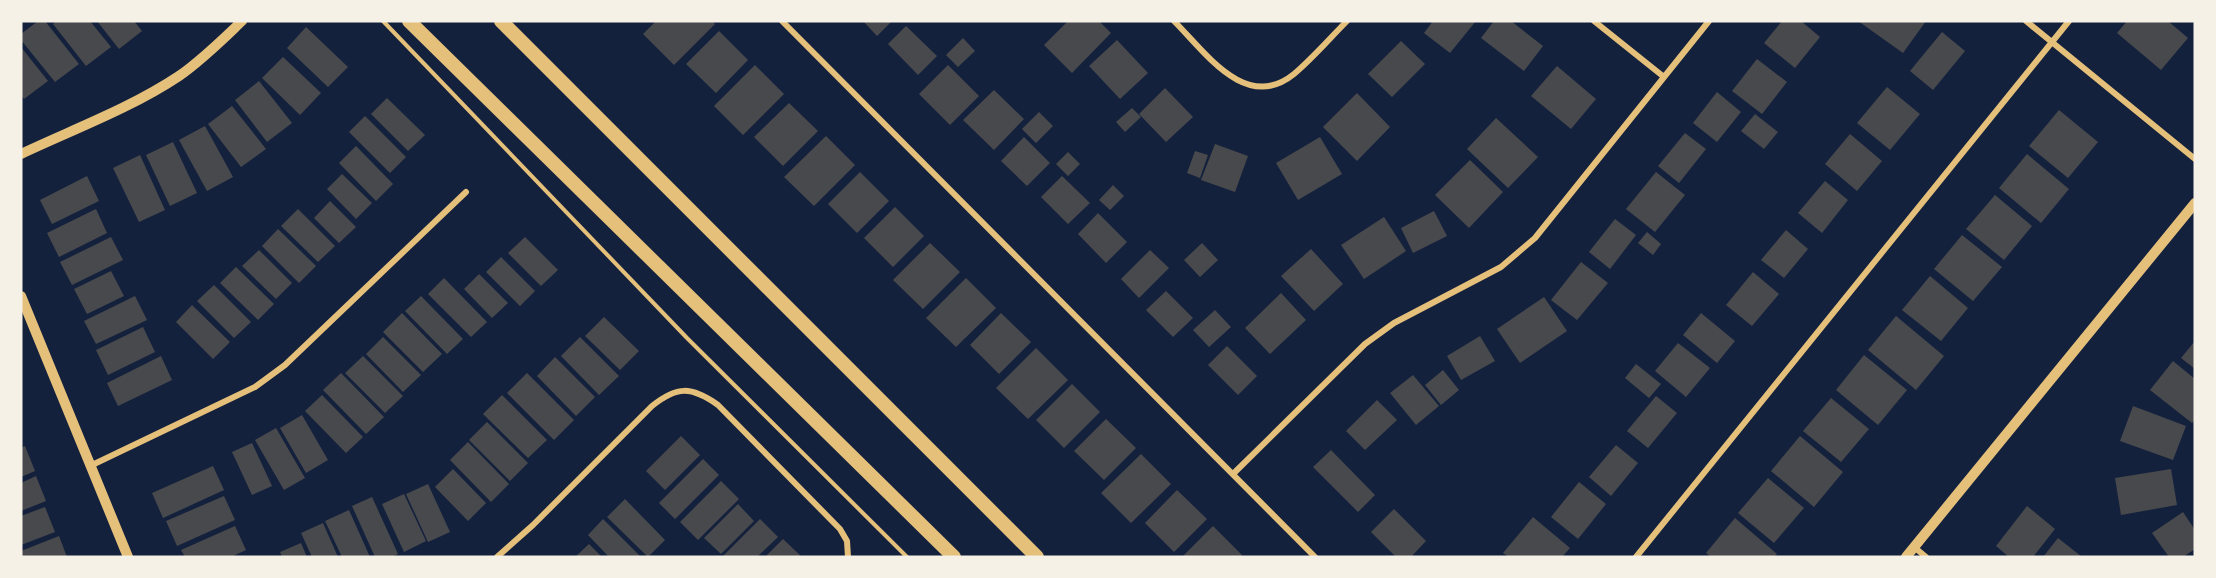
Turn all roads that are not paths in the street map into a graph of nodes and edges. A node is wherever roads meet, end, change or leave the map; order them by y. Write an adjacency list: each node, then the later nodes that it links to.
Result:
1 (242, 21): 13 (street)
2 (409, 21): 24 (main road)
3 (501, 21): 25 (main road)
4 (782, 21): 19 (street)
5 (1174, 21): 6 (street)
6 (1347, 21)
7 (1594, 21): 12 (street)
8 (1709, 21): 12 (street)
9 (2026, 21): 11 (street)
10 (2069, 21): 11 (street)
11 (2052, 42): 14 (street); 27 (street)
12 (1664, 77): 19 (street)
13 (21, 154)
14 (2195, 159)
15 (466, 192): 18 (street)
16 (2195, 203): 20 (street)
17 (21, 296): 18 (street)
18 (90, 466): 21 (street)
19 (1233, 474): 26 (street)
20 (1914, 547): 28 (street); 29 (street)
21 (128, 557)
22 (497, 557): 23 (street)
23 (848, 557)
24 (954, 557)
25 (1037, 557)
26 (1315, 557)
27 (1636, 557)
28 (1906, 557)
29 (1926, 557)

